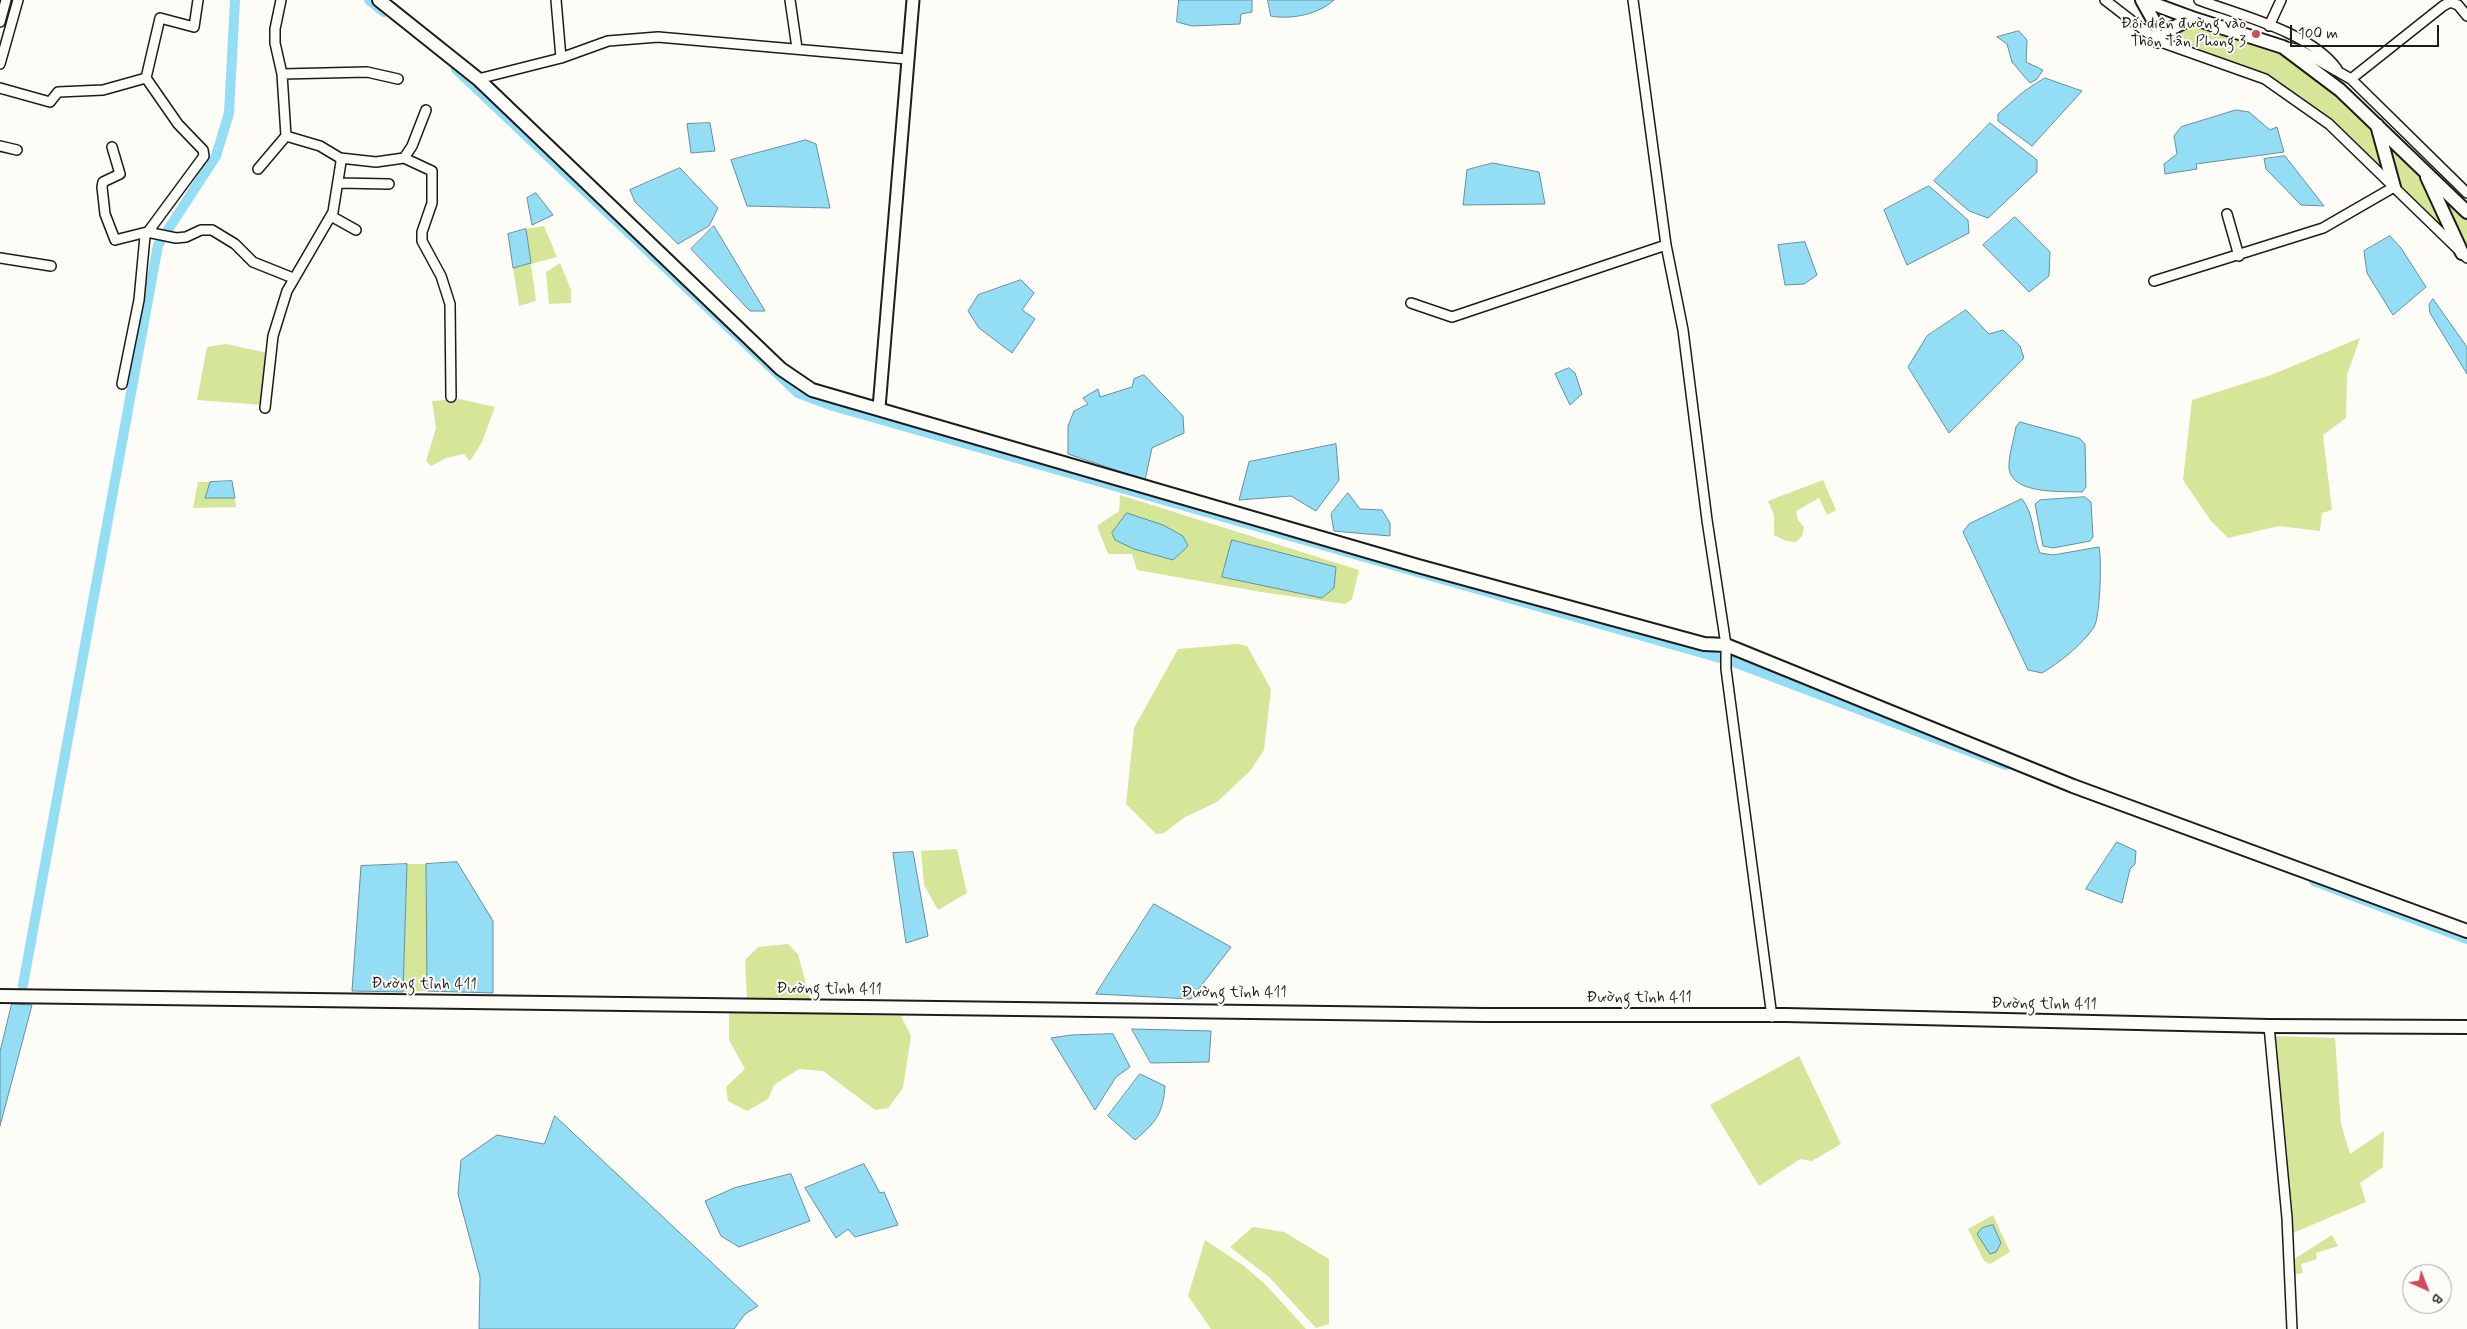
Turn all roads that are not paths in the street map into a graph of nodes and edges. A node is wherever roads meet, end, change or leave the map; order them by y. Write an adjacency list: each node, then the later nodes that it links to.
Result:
1 (6, 0): 19 (street)
2 (18, 0): 26 (street)
3 (198, 0): 29 (street)
4 (281, 0): 28 (street)
5 (380, 0): 31 (main road)
6 (556, 0): 24 (street)
7 (790, 0): 23 (street)
8 (912, 0): 25 (street)
9 (1632, 0): 53 (street)
10 (2105, 0): 21 (street)
11 (2142, 0): 18 (main road); 21 (main road)
12 (2199, 0): 16 (street)
13 (2230, 0): 16 (street)
14 (2281, 0): 20 (street)
15 (2454, 2): 17 (street); 32 (street)
16 (2225, 10): 20 (street)
17 (2467, 16)
18 (2192, 18): 21 (main road); 22 (main road)
19 (0, 22)
20 (2269, 26): 27 (street)
21 (2160, 38): 46 (street)
22 (2283, 46): 27 (street); 35 (main road)
23 (797, 48): 24 (street); 25 (street)
24 (561, 58): 31 (street)
25 (907, 59): 64 (street)
26 (0, 64)
27 (2339, 71): 32 (street)
28 (282, 74): 30 (street); 36 (street)
29 (146, 78): 33 (street); 52 (street)
30 (398, 79)
31 (478, 79): 64 (main road)
32 (2351, 79): 47 (street)
33 (0, 88)
34 (426, 110): 41 (street)
35 (2377, 125): 43 (main road); 46 (main road)
36 (286, 136): 40 (street); 42 (street)
37 (0, 146): 39 (street)
38 (112, 147): 52 (street)
39 (17, 150)
40 (340, 158): 41 (street); 44 (street)
41 (404, 158): 62 (street)
42 (258, 169)
43 (2424, 170): 48 (main road); 55 (main road)
44 (339, 183): 45 (street); 50 (street)
45 (389, 184)
46 (2394, 187): 54 (street); 55 (street)
47 (2467, 193)
48 (2467, 212)
49 (2227, 214): 54 (street)
50 (331, 216): 51 (street); 58 (street)
51 (356, 230)
52 (147, 232): 58 (street); 61 (street)
53 (1666, 246): 60 (street); 65 (street)
54 (2238, 256): 59 (street)
55 (2464, 256)
56 (0, 258): 57 (street)
57 (51, 266)
58 (294, 278): 63 (street)
59 (2154, 281)
60 (1411, 303)
61 (122, 384)
62 (451, 397)
63 (265, 408)
64 (879, 408): 65 (main road)
65 (1726, 645): 66 (main road); 68 (street)
66 (2467, 931)
67 (0, 996): 68 (main road, Đường tỉnh 411)
68 (1772, 1016): 69 (main road, Đường tỉnh 411)
69 (2269, 1026): 70 (main road, Đường tỉnh 411); 71 (street)
70 (2467, 1027)
71 (2292, 1329)

